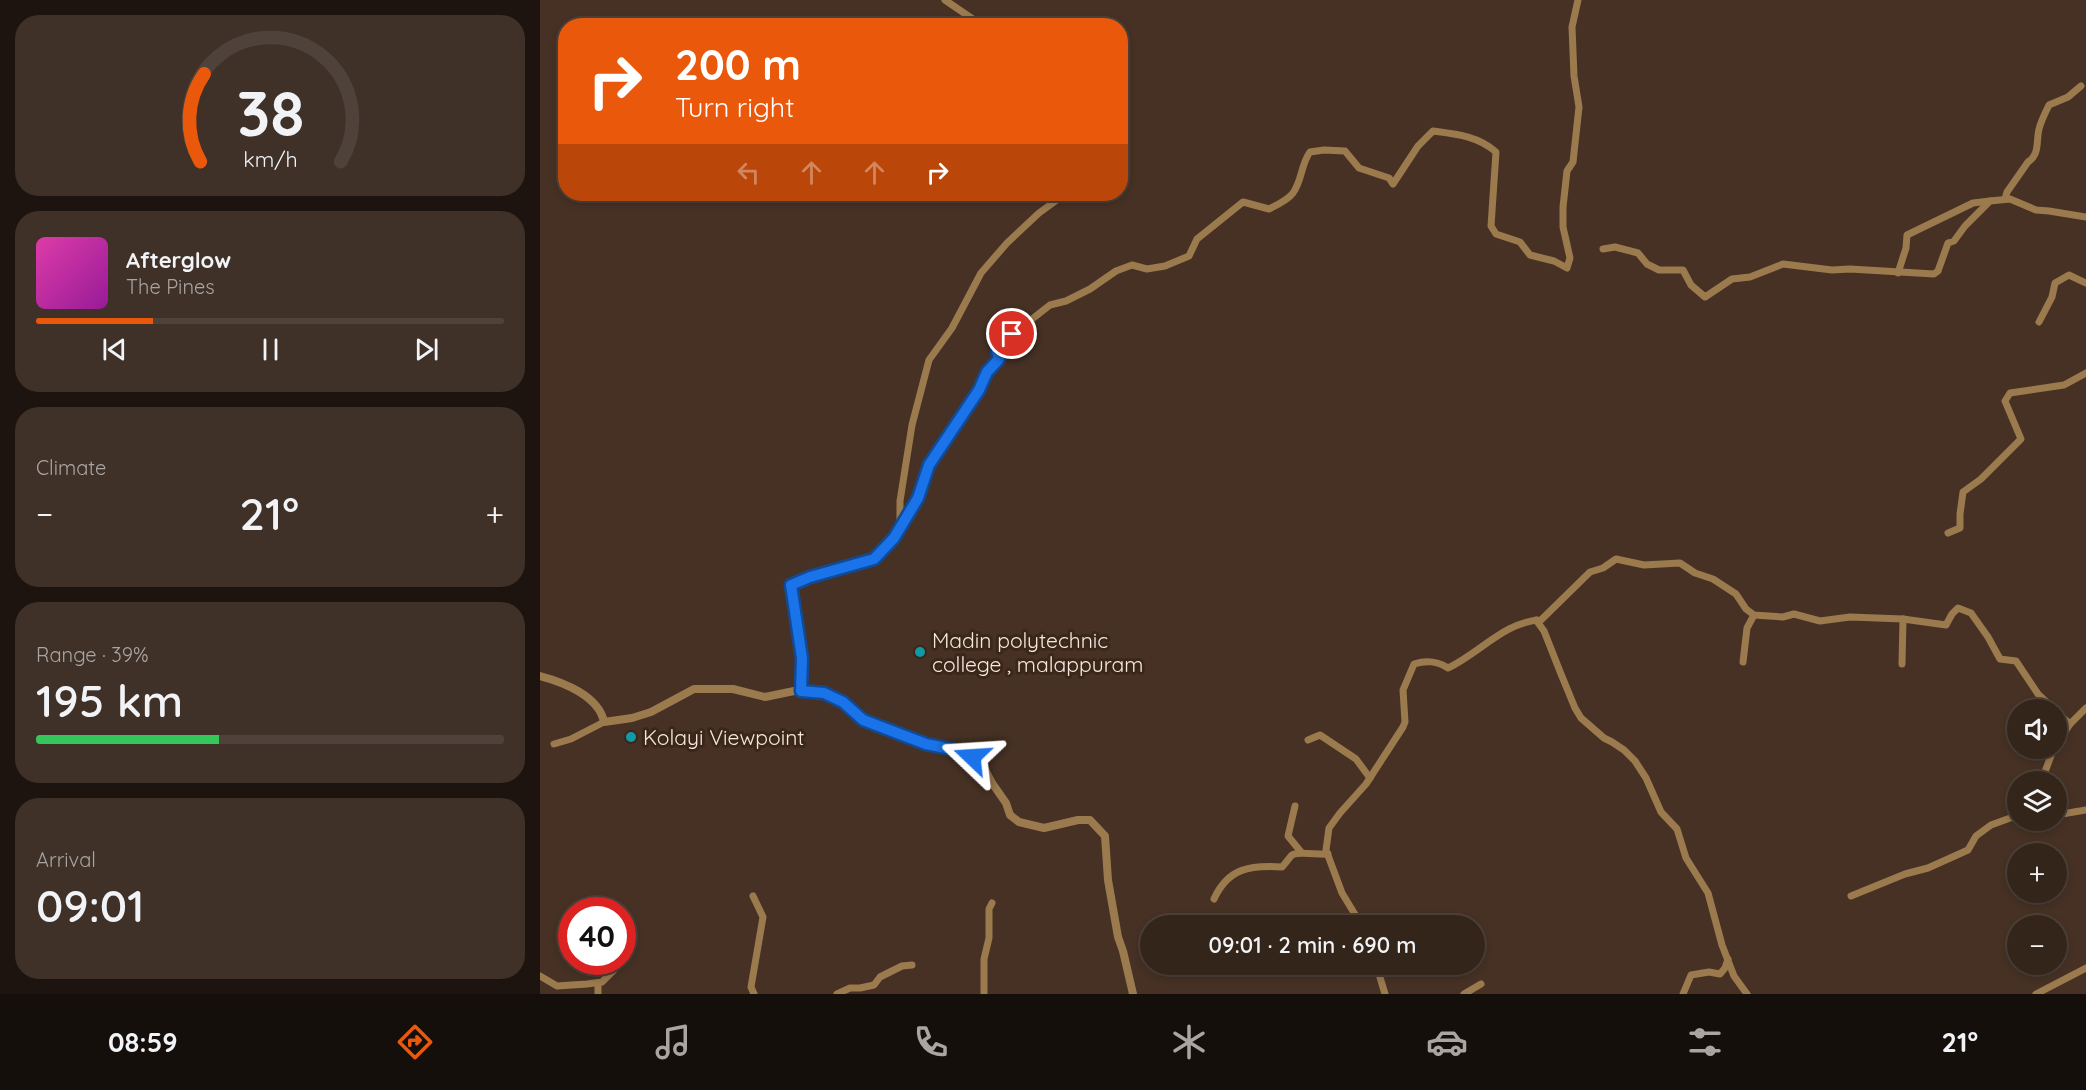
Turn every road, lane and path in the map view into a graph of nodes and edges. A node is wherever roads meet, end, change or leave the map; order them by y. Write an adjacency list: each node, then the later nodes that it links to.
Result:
1 (945, 0): 3 (street)
2 (1578, 0): 14 (street)
3 (971, 18)
4 (2081, 86): 5 (street)
5 (2005, 200): 7 (street); 8 (street)
6 (1055, 201): 14 (street)
7 (1990, 201): 10 (street); 10 (street)
8 (2086, 218)
9 (1603, 249): 10 (street)
10 (1898, 273)
11 (2086, 283): 12 (street)
12 (2039, 322)
13 (2086, 373): 15 (street)
14 (900, 528): 22 (street)
15 (1948, 533)
16 (1754, 615): 17 (street); 18 (street); 19 (street)
17 (1903, 619): 20 (street); 23 (street)
18 (1536, 620): 31 (street); 43 (street)
19 (1743, 662)
20 (1902, 664)
21 (540, 676): 26 (street)
22 (801, 691): 26 (street); 55 (street)
23 (2044, 699)
24 (2086, 708): 27 (street)
25 (2067, 721): 27 (street)
26 (604, 722): 30 (street)
27 (2070, 724): 28 (street)
28 (2067, 729)
29 (1308, 740): 31 (street)
30 (555, 744)
31 (1370, 778): 37 (street)
32 (1295, 806): 36 (street)
33 (2086, 810): 34 (street)
34 (2067, 813)
35 (2007, 819): 39 (street)
36 (1301, 852): 37 (street); 40 (street)
37 (1328, 854): 42 (street)
38 (753, 896): 52 (street)
39 (1851, 896)
40 (1214, 899)
41 (992, 903): 54 (street)
42 (1355, 915)
43 (1728, 959): 58 (street); 59 (street)
44 (912, 965): 53 (street)
45 (2086, 968): 60 (street)
46 (609, 975): 49 (street)
47 (1379, 975): 56 (street)
48 (540, 976): 49 (street)
49 (598, 983): 51 (street)
50 (1481, 984): 57 (street)
51 (598, 994)
52 (754, 994)
53 (837, 994)
54 (984, 994)
55 (1133, 994)
56 (1385, 994)
57 (1464, 994)
58 (1683, 994)
59 (1747, 994)
60 (2036, 994)

